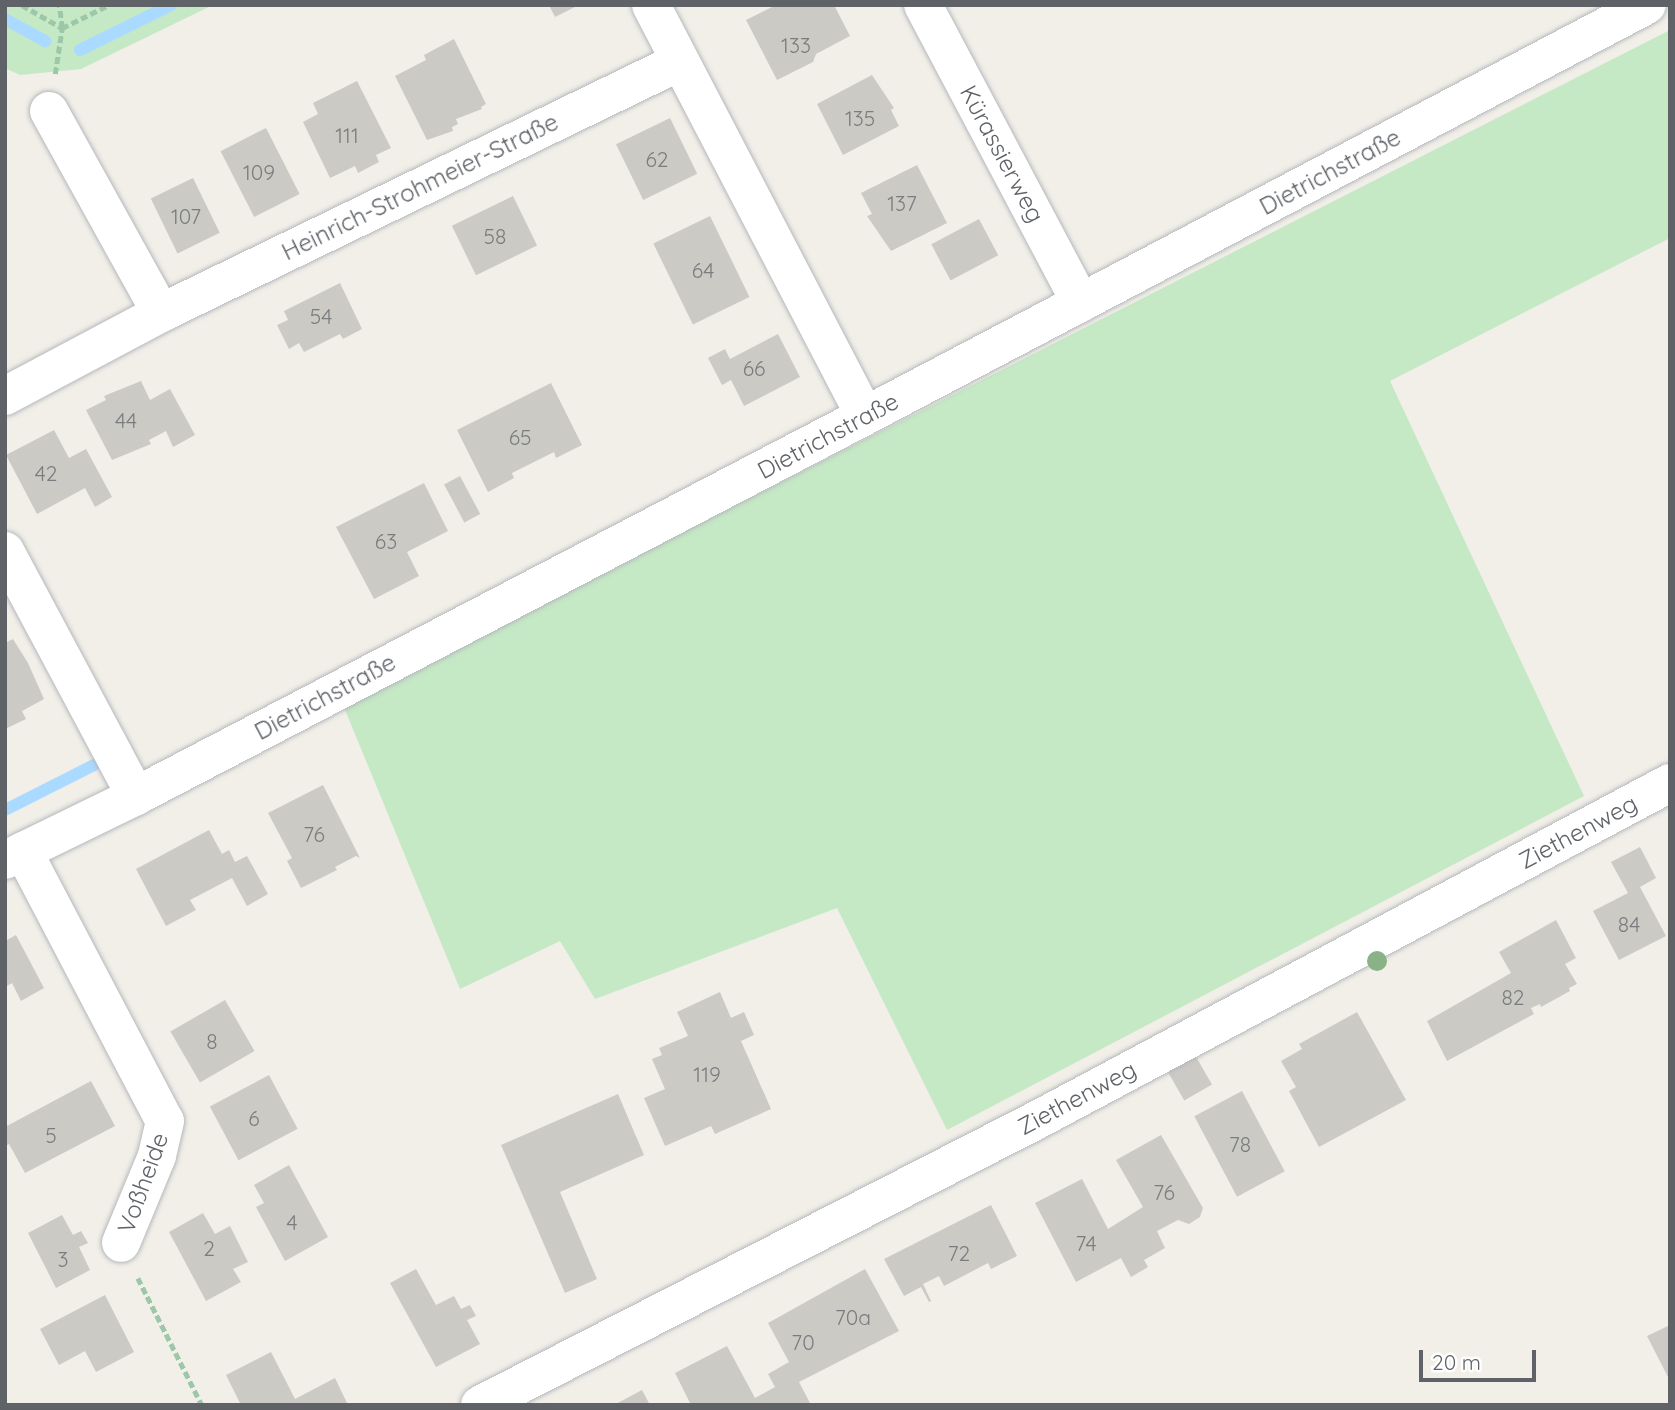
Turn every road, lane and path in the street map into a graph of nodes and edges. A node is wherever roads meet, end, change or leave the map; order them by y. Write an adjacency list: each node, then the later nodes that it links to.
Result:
1 (22, 5): 7 (path)
2 (59, 5): 7 (path)
3 (109, 5): 7 (path)
4 (651, 5): 8 (street)
5 (923, 5): 10 (street, Kürassierweg)
6 (1647, 5): 10 (street, Dietrichstraße)
7 (62, 28): 9 (path)
8 (679, 62): 11 (street, Heinrich-Strohmeier-Straße); 13 (street)
9 (49, 111): 11 (street)
10 (1081, 303): 13 (street, Dietrichstraße)
11 (161, 313): 12 (street, Heinrich-Strohmeier-Straße)
12 (5, 396)
13 (865, 416): 17 (street, Dietrichstraße)
14 (5, 551): 15 (street)
15 (14, 589): 17 (street)
16 (1670, 783): 21 (street, Ziethenweg)
17 (136, 796): 18 (street, Dietrichstraße)
18 (14, 856): 19 (street, Voßheide)
19 (121, 1243): 20 (path, Voßheide)
20 (202, 1405)
21 (480, 1405)

